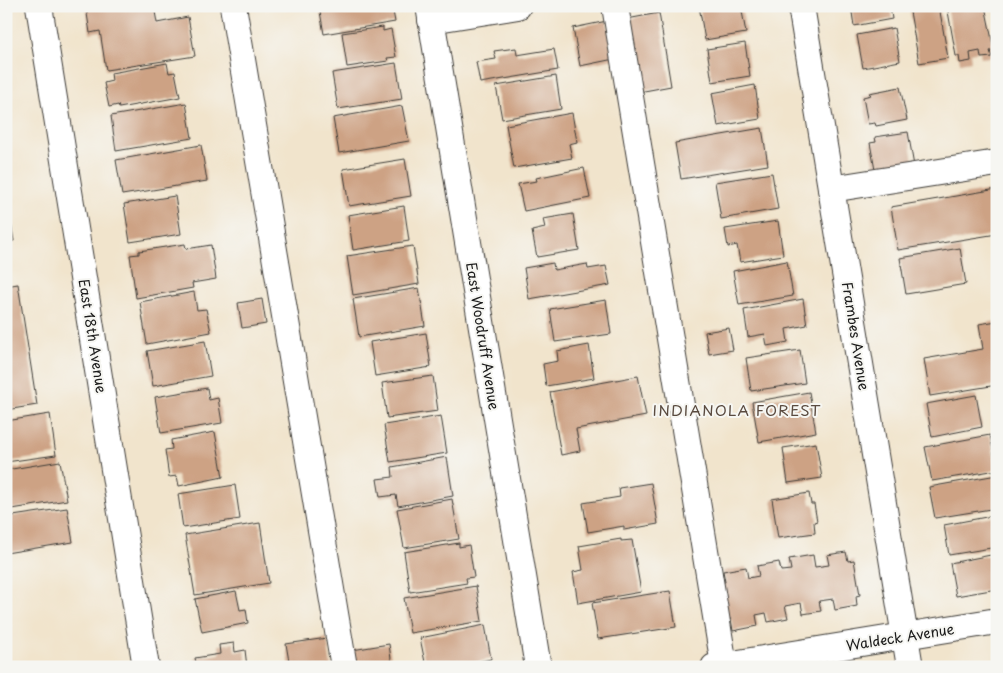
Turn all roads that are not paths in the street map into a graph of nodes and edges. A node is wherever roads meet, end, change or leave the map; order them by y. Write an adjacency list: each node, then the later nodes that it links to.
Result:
1 (39, 6): 12 (street, East 18th Avenue)
2 (233, 6): 13 (street)
3 (518, 6): 6 (street)
4 (615, 6): 11 (street)
5 (801, 6): 8 (street, Frambes Avenue)
6 (430, 13): 14 (street, East Woodruff Avenue)
7 (997, 162): 8 (street)
8 (831, 189): 10 (street, Frambes Avenue)
9 (997, 621): 10 (street, Waldeck Avenue)
10 (905, 636): 11 (street, Waldeck Avenue); 15 (street, Frambes Avenue)
11 (719, 666)
12 (146, 667)
13 (344, 667)
14 (538, 667)
15 (910, 667)

